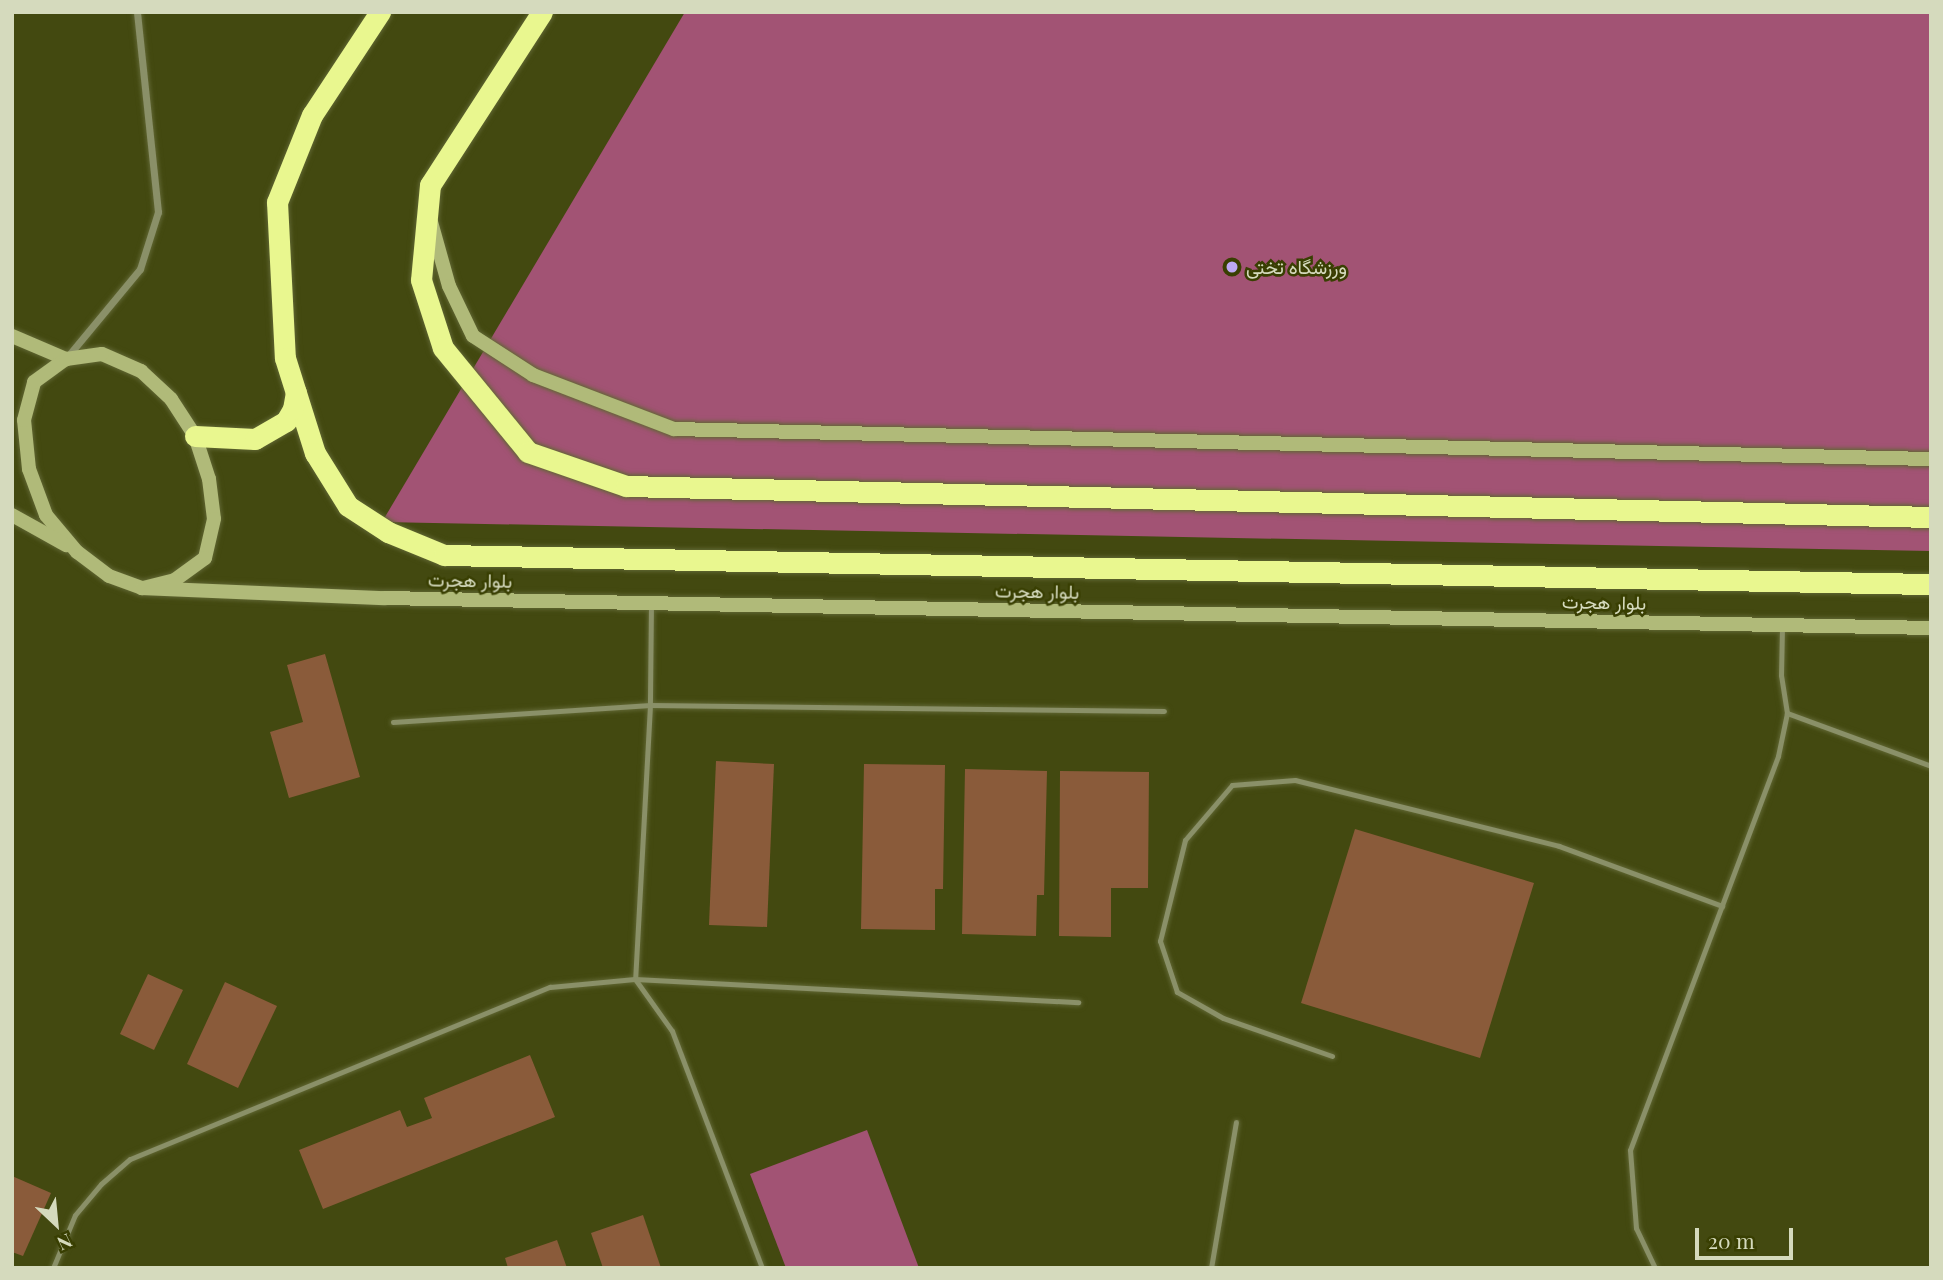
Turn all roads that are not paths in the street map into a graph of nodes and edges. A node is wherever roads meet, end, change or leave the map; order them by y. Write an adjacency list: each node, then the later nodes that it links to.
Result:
1 (137, 12): 6 (street)
2 (380, 12): 7 (highway)
3 (542, 12): 4 (highway)
4 (430, 185): 9 (main road); 11 (highway)
5 (12, 336): 6 (main road)
6 (66, 359): 8 (main road); 12 (main road)
7 (296, 392): 8 (highway); 13 (highway)
8 (195, 436): 14 (main road)
9 (1931, 459)
10 (12, 514): 12 (main road)
11 (1931, 517)
12 (77, 552): 14 (main road)
13 (1931, 584)
14 (142, 588): 15 (main road, بلوار هجرت)
15 (651, 603): 16 (main road, بلوار هجرت); 18 (lane)
16 (1782, 625): 17 (main road, بلوار هجرت); 20 (lane)
17 (1931, 628)
18 (650, 705): 19 (lane); 21 (lane); 24 (lane)
19 (1164, 712)
20 (1787, 713): 22 (lane); 23 (lane)
21 (393, 722)
22 (1931, 766)
23 (1722, 906): 26 (lane); 31 (lane)
24 (635, 979): 25 (lane); 28 (lane); 29 (lane)
25 (1078, 1002)
26 (1332, 1056)
27 (1236, 1122): 30 (lane)
28 (53, 1268)
29 (762, 1268)
30 (1211, 1268)
31 (1655, 1268)

